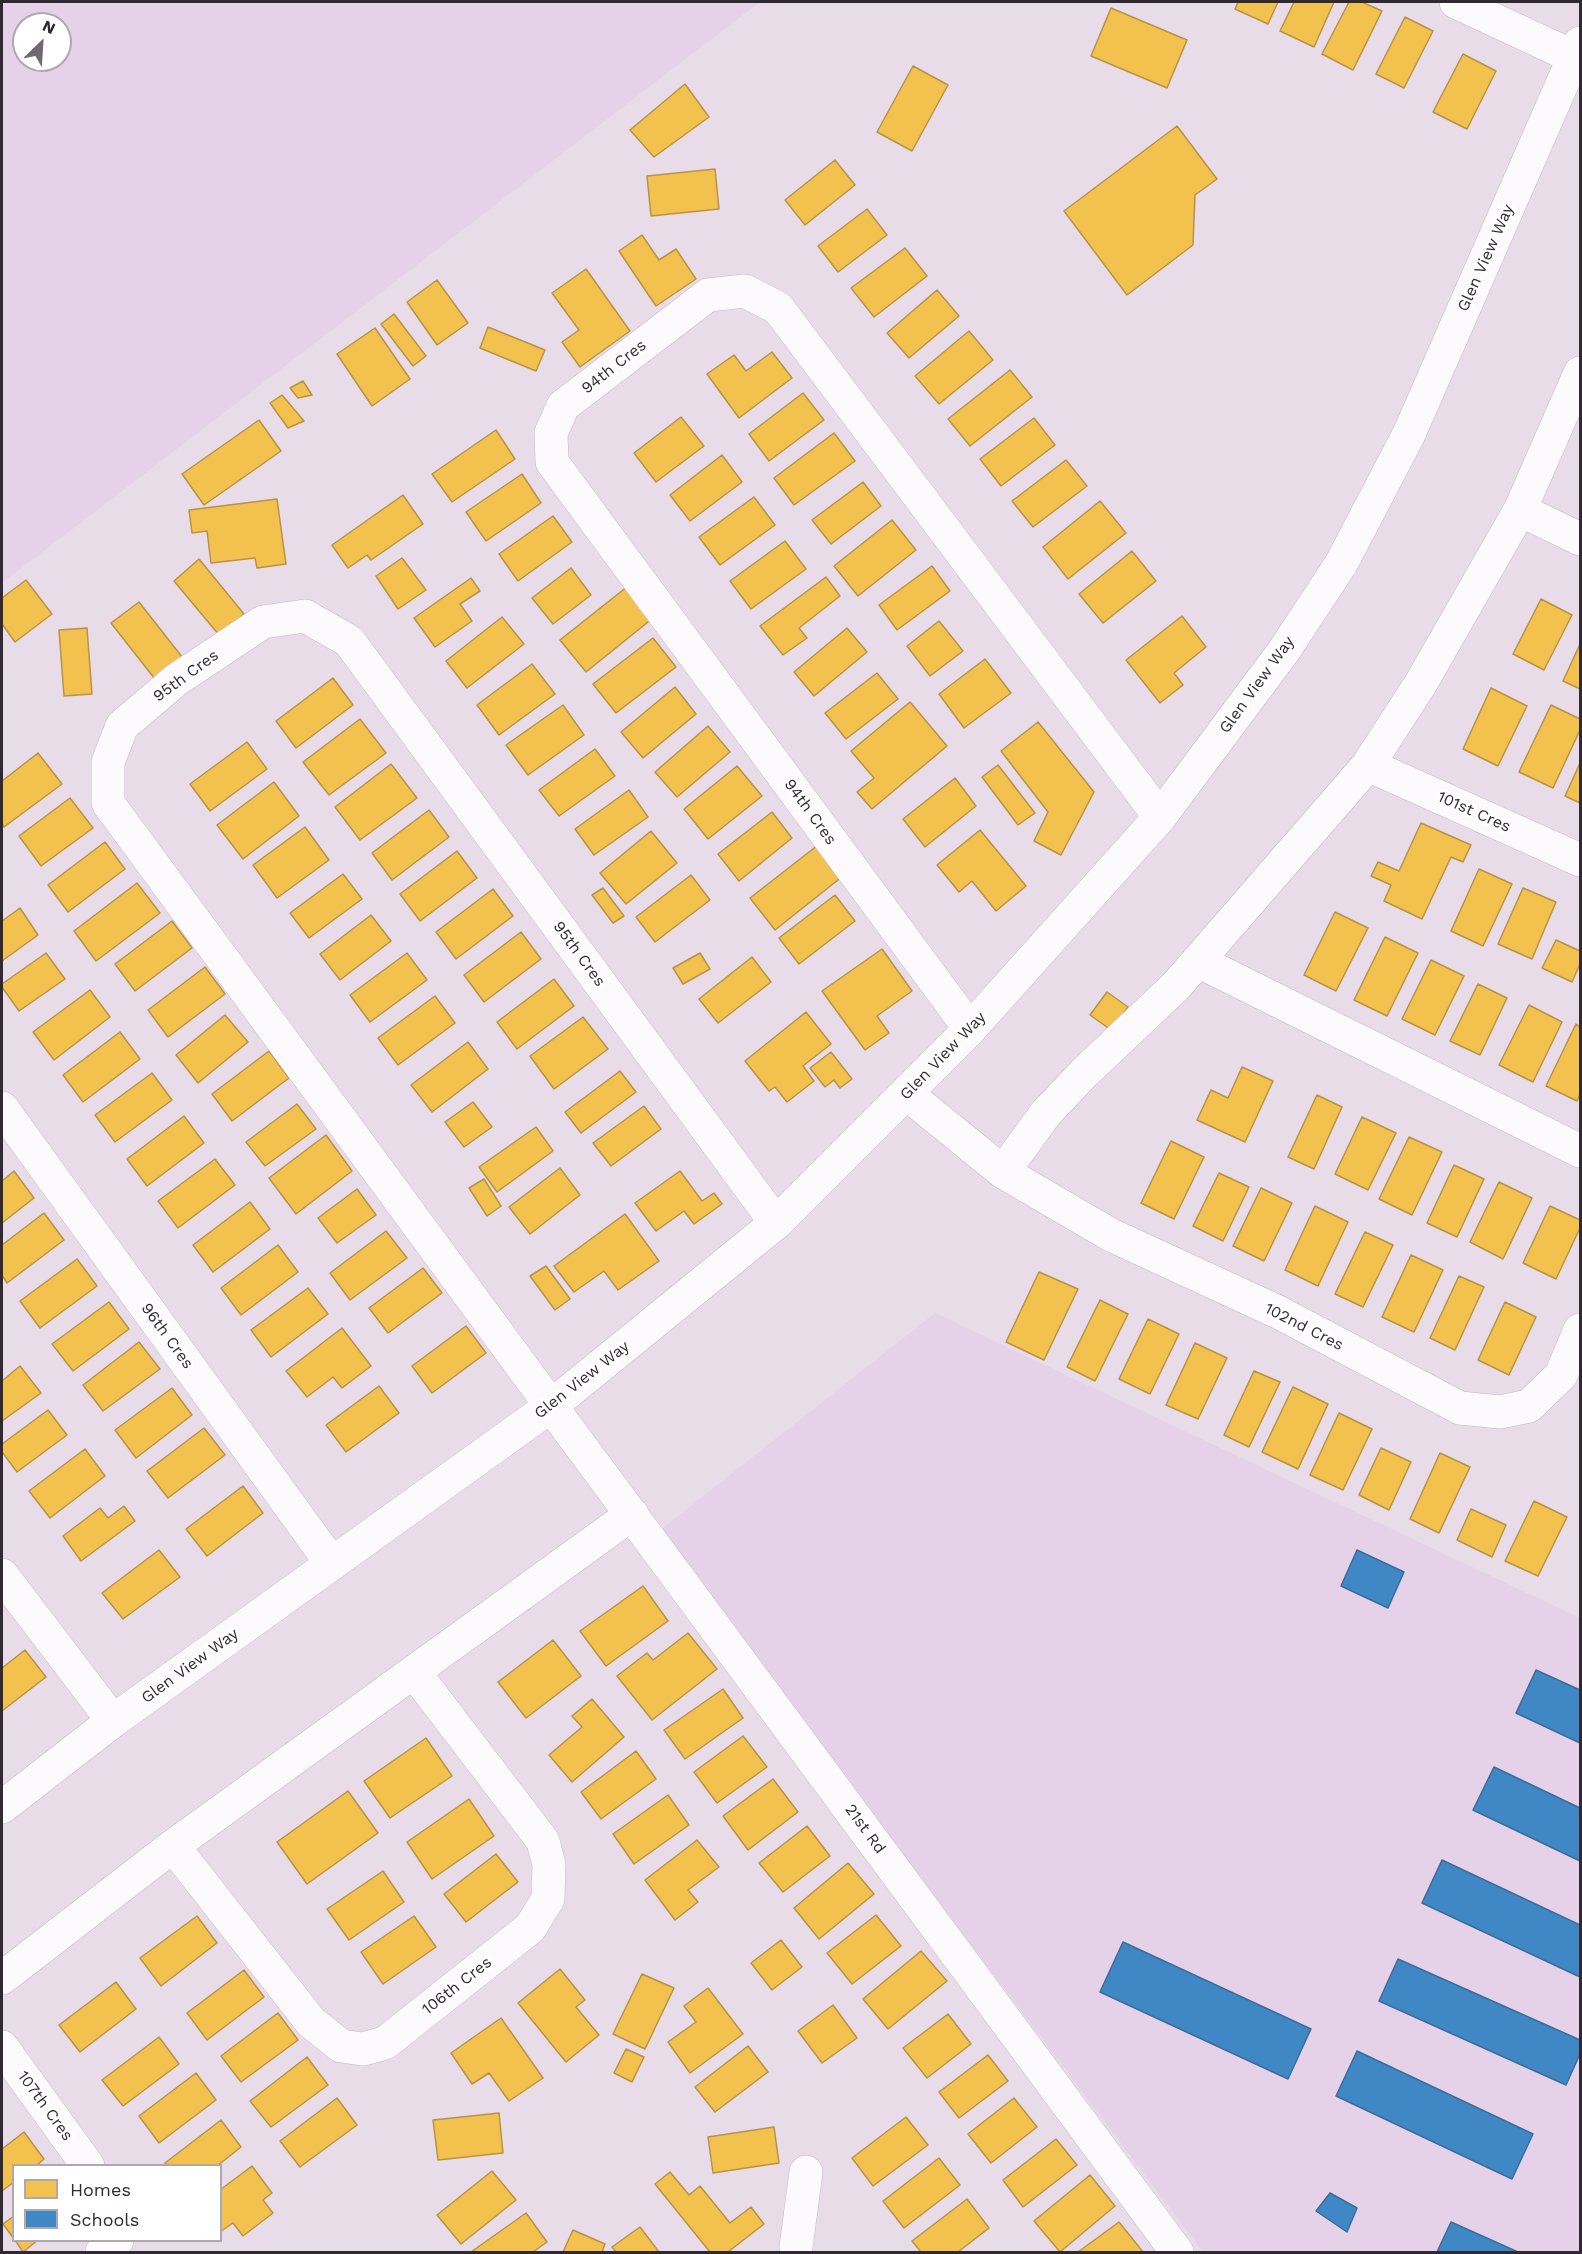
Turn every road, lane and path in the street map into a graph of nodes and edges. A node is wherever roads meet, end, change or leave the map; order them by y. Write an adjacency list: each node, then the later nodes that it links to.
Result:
1 (1456, 2): 2 (street)
2 (1577, 50): 7 (street, Glen View Way)
3 (1581, 373): 4 (street)
4 (1520, 510): 5 (street); 6 (street)
5 (1581, 539)
6 (1368, 765): 8 (street, 101st Cres); 9 (street)
7 (1160, 817): 10 (street, Glen View Way); 10 (street, 94th Cres)
8 (1581, 860)
9 (1198, 960): 13 (street); 14 (street)
10 (970, 1029): 11 (street, Glen View Way)
11 (907, 1094): 14 (street, 102nd Cres); 15 (street, Glen View Way)
12 (2, 1108): 19 (street, 96th Cres)
13 (1581, 1151)
14 (1003, 1172): 16 (street, 102nd Cres)
15 (777, 1223): 17 (street, Glen View Way); 17 (street, 95th Cres)
16 (1581, 1330)
17 (550, 1406): 18 (street, 21st Rd); 19 (street, Glen View Way)
18 (632, 1514): 21 (street); 32 (street, 21st Rd)
19 (332, 1564): 22 (street, Glen View Way)
20 (2, 1575): 22 (street)
21 (414, 1672): 24 (street); 24 (street, 106th Cres)
22 (113, 1721): 23 (street, Glen View Way)
23 (2, 1807)
24 (173, 1846): 25 (street)
25 (2, 1978)
26 (2, 2047): 27 (street, 107th Cres)
27 (87, 2164)
28 (806, 2172): 30 (street)
29 (116, 2242): 31 (street)
30 (801, 2251)
31 (102, 2253)
32 (1177, 2253)

